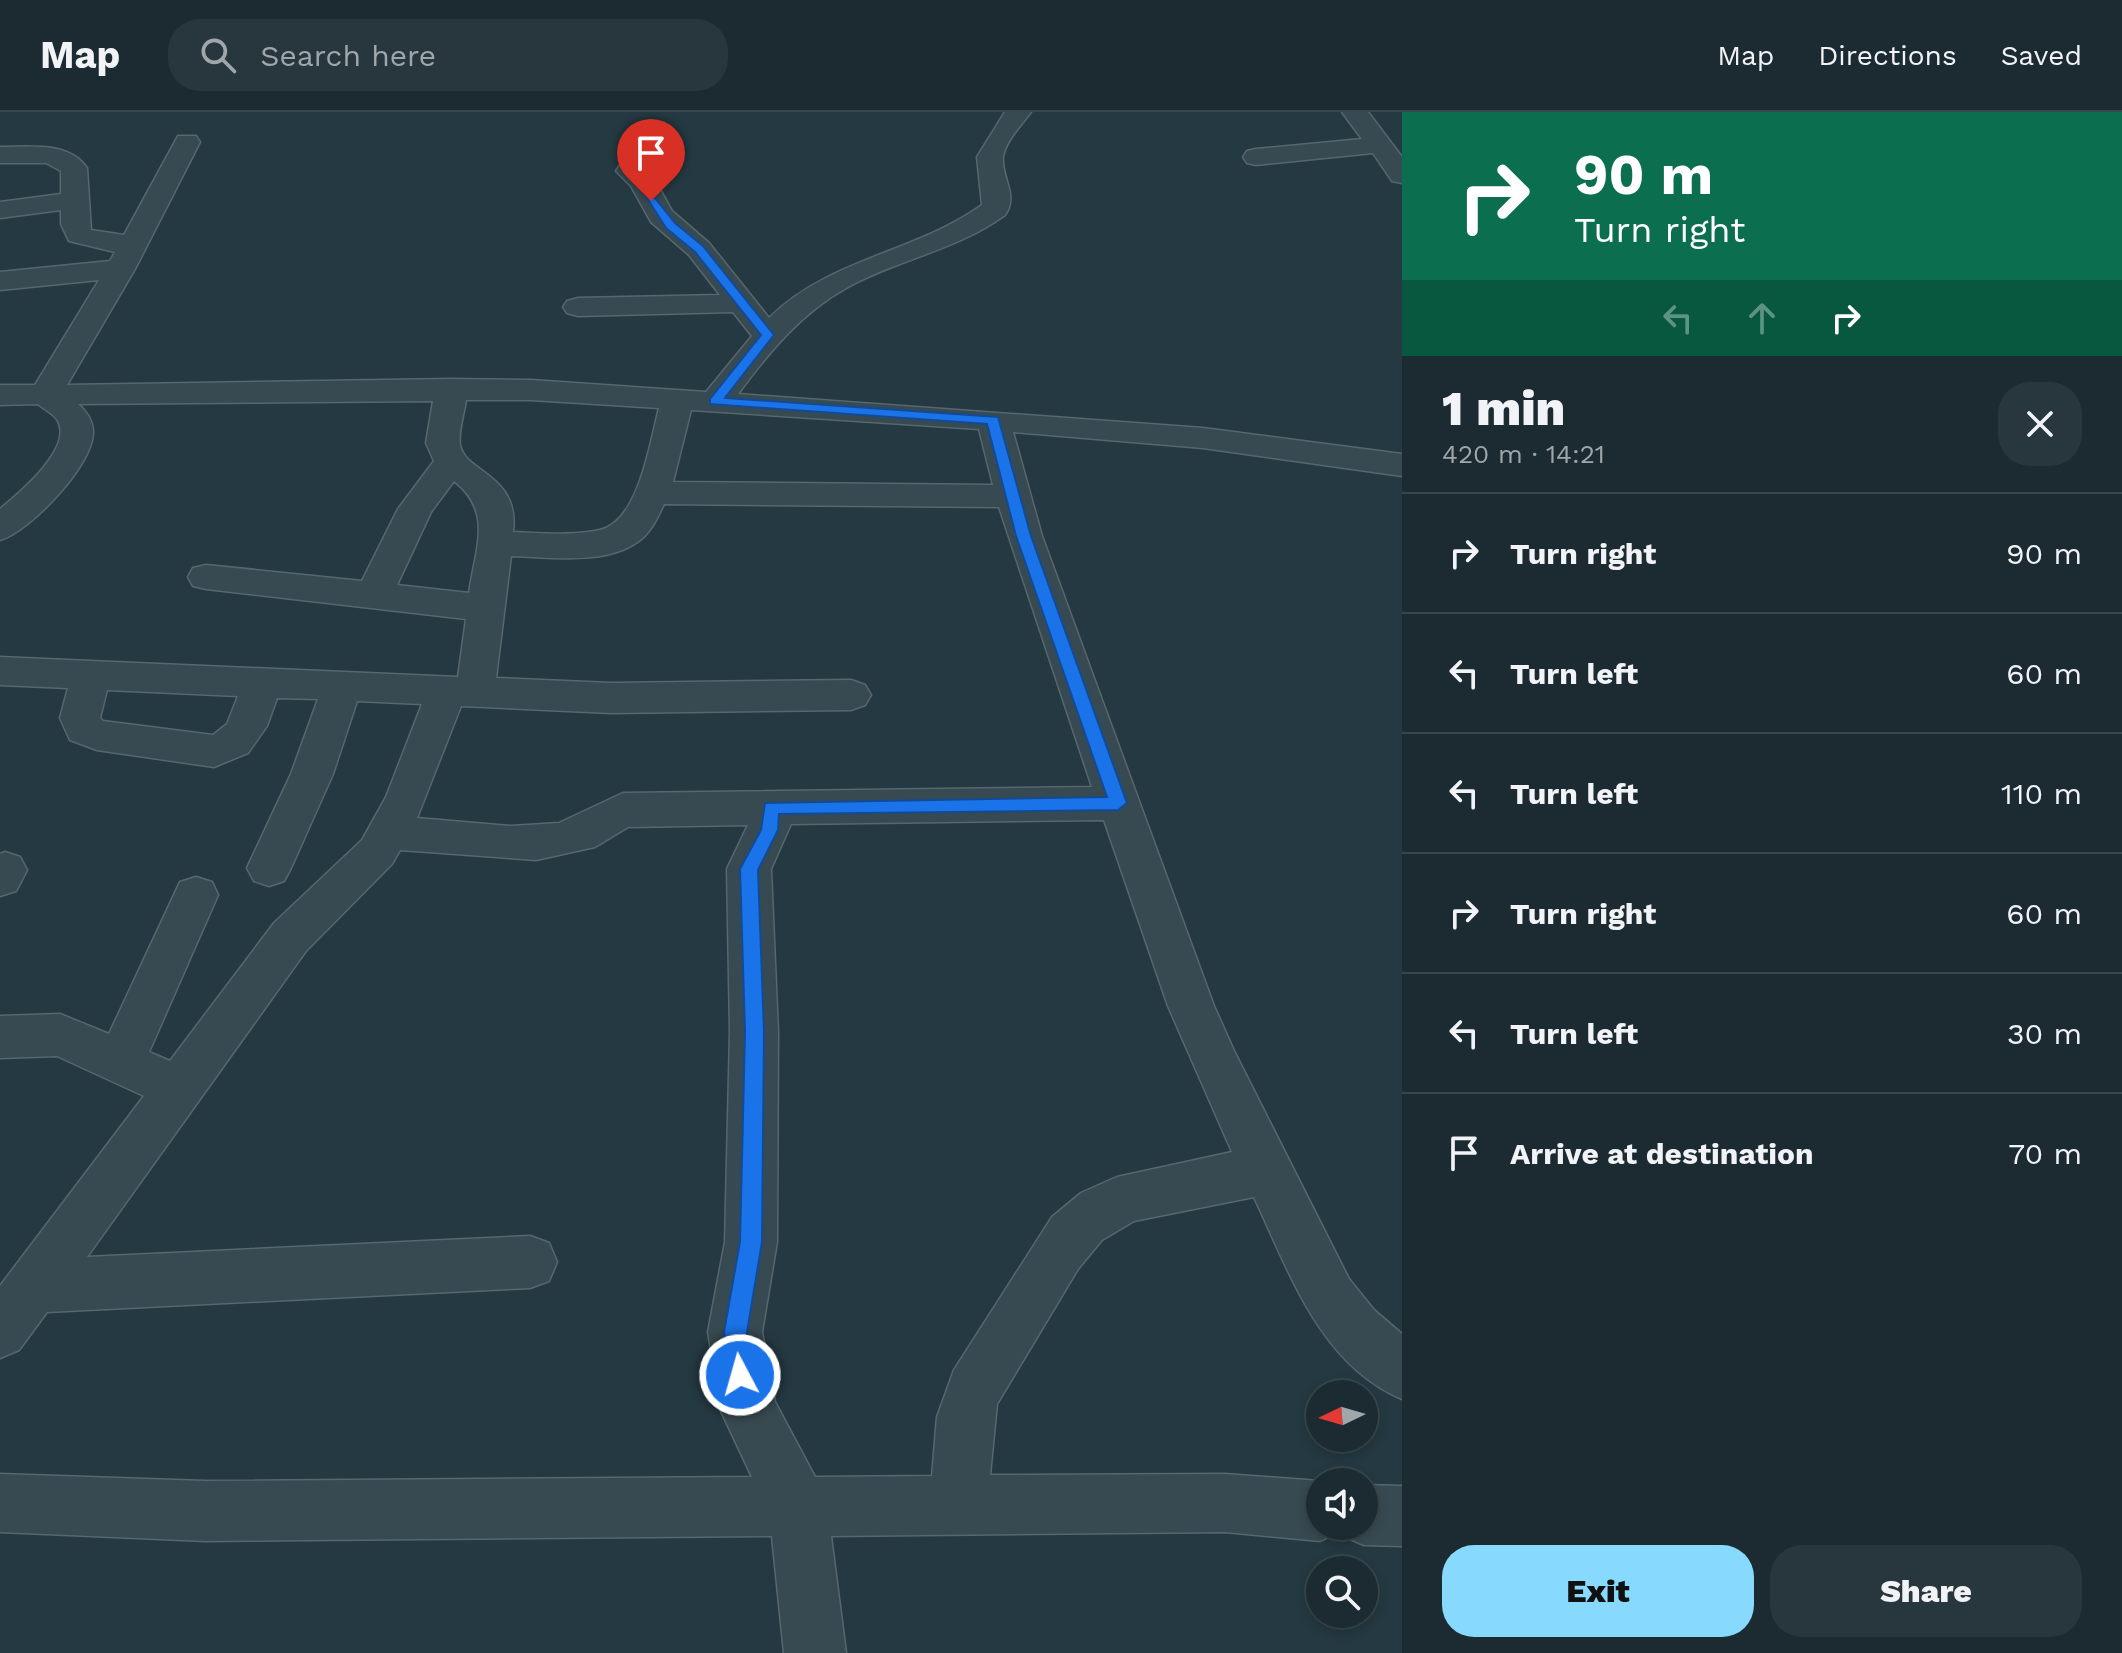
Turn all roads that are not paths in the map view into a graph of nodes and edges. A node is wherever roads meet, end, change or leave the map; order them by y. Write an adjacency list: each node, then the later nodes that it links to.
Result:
1 (1018, 112): 16 (street)
2 (1355, 112): 4 (street)
3 (1366, 112): 4 (street)
4 (1387, 135): 7 (street); 9 (street)
5 (187, 142): 12 (street)
6 (0, 155): 10 (street)
7 (1256, 157)
8 (629, 171): 14 (street)
9 (1402, 175)
10 (76, 200): 11 (street); 12 (street)
11 (0, 210)
12 (126, 256): 13 (street); 18 (street)
13 (0, 281)
14 (742, 303): 15 (street); 16 (street)
15 (578, 307)
16 (767, 335): 21 (street)
17 (451, 389): 18 (street); 20 (street); 23 (street)
18 (46, 394): 19 (street); 27 (street)
19 (0, 395)
20 (678, 399): 21 (street); 25 (street)
21 (715, 402): 22 (street)
22 (993, 420): 24 (street); 26 (street)
23 (451, 462): 28 (street); 30 (street)
24 (1402, 465)
25 (651, 493): 26 (street); 28 (street)
26 (1012, 496): 38 (street)
27 (0, 528)
28 (497, 544): 31 (street)
29 (206, 577): 30 (street)
30 (374, 595): 31 (street)
31 (487, 608): 36 (street)
32 (0, 671): 33 (street)
33 (92, 673): 34 (street); 34 (street)
34 (263, 682): 35 (street)
35 (342, 687): 36 (street); 41 (street)
36 (461, 693): 37 (street); 40 (street)
37 (851, 695)
38 (1118, 803): 39 (street); 46 (street)
39 (771, 808): 40 (street); 53 (street)
40 (389, 832): 45 (street)
41 (269, 868)
42 (196, 895): 44 (street)
43 (0, 1037): 44 (street)
44 (121, 1061): 45 (street)
45 (179, 1088): 48 (street)
46 (1267, 1170): 50 (street); 52 (street)
47 (530, 1262): 48 (street)
48 (34, 1286): 49 (street)
49 (0, 1331)
50 (1402, 1371)
51 (0, 1503): 53 (street)
52 (960, 1503): 53 (street); 54 (street)
53 (798, 1505): 57 (street)
54 (1306, 1510)
55 (1378, 1515): 56 (street)
56 (1402, 1516)
57 (815, 1653)

